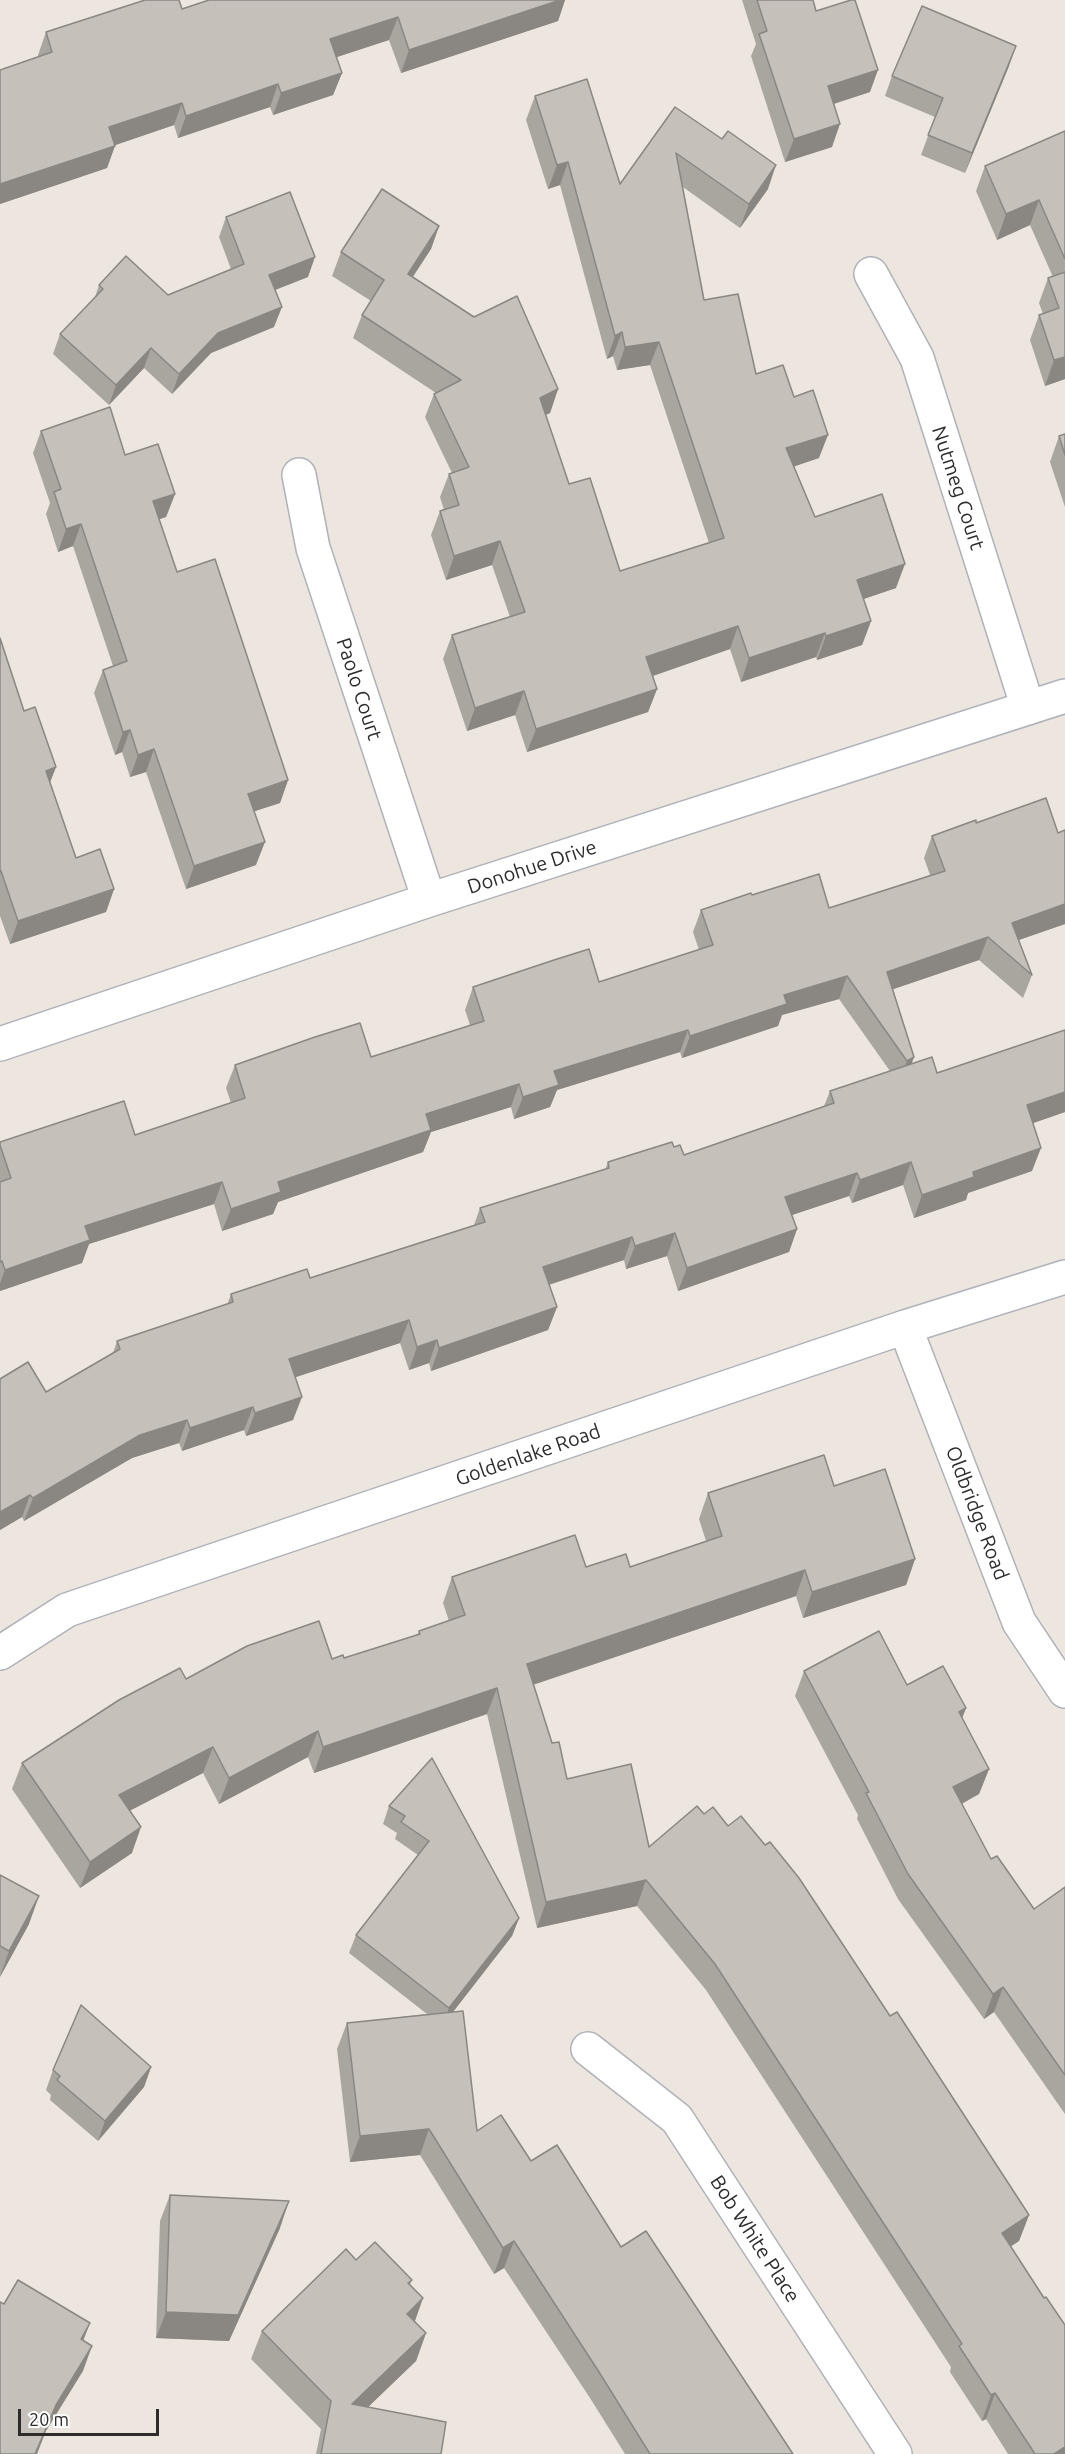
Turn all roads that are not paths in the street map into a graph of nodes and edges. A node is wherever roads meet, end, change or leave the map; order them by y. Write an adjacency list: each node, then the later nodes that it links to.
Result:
1 (871, 274): 4 (street, Nutmeg Court)
2 (299, 475): 5 (street, Paolo Court)
3 (1065, 696): 4 (street, Donohue Drive)
4 (1028, 708): 5 (street, Donohue Drive)
5 (429, 900): 6 (street, Donohue Drive)
6 (0, 1044)
7 (1065, 1276): 8 (street, Goldenlake Road)
8 (905, 1327): 9 (street, Goldenlake Road); 10 (street, Oldbridge Road)
9 (0, 1653)
10 (1065, 1691)
11 (588, 2049): 12 (street, Bob White Place)
12 (895, 2454)

